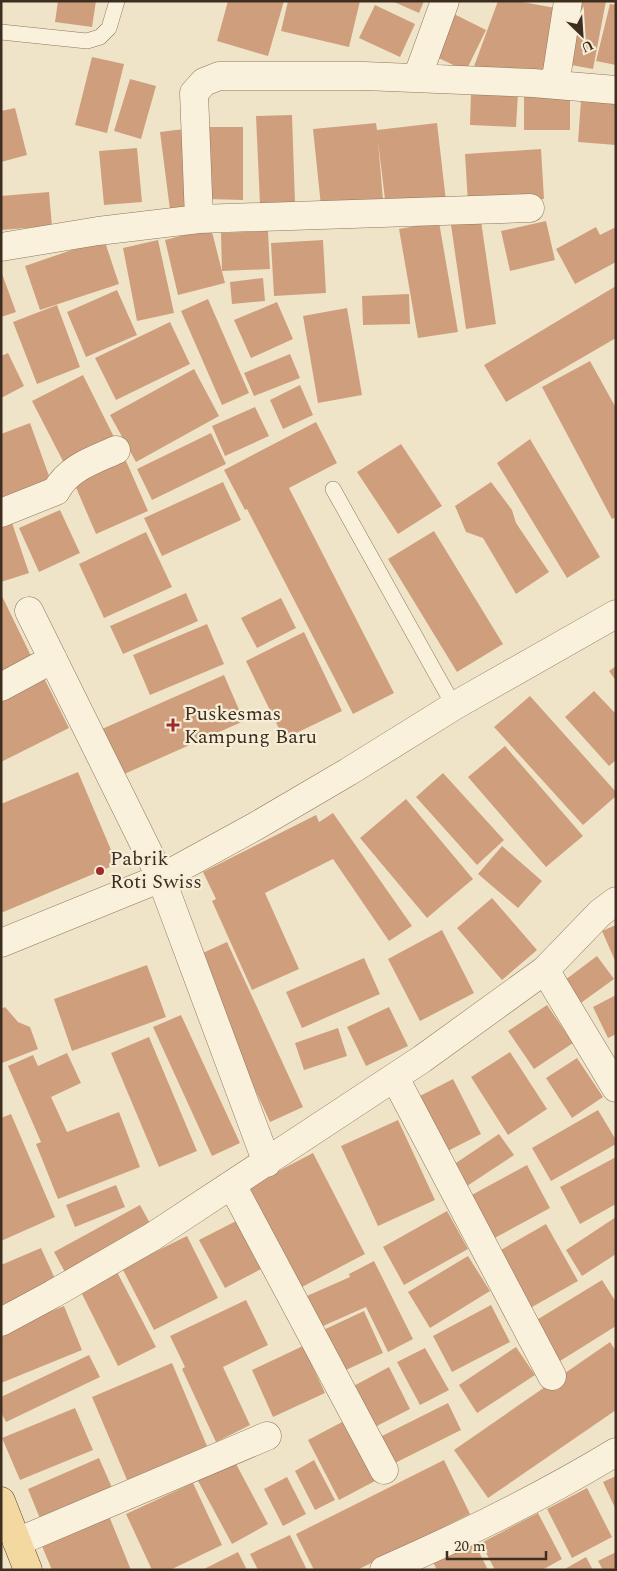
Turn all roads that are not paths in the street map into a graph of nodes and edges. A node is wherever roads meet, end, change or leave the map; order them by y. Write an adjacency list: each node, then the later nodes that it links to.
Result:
1 (117, 1): 4 (lane)
2 (445, 1): 5 (street)
3 (568, 1): 6 (street)
4 (1, 32)
5 (417, 78): 6 (street); 9 (street)
6 (555, 85): 7 (street)
7 (616, 90)
8 (530, 208): 9 (street)
9 (199, 219): 10 (street)
10 (1, 247)
11 (116, 450): 13 (street)
12 (333, 489): 18 (lane)
13 (1, 513)
14 (29, 611): 16 (street)
15 (616, 614): 18 (street)
16 (52, 659): 17 (street); 19 (street)
17 (1, 686)
18 (454, 706): 19 (street)
19 (161, 878): 21 (street); 25 (street)
20 (616, 901): 22 (street)
21 (1, 943)
22 (545, 970): 23 (street); 24 (street)
23 (395, 1078): 25 (street); 28 (street)
24 (616, 1088)
25 (267, 1163): 26 (street)
26 (232, 1185): 27 (street); 31 (street)
27 (1, 1322)
28 (552, 1376)
29 (266, 1436): 33 (street)
30 (616, 1452): 35 (street)
31 (384, 1470)
32 (1, 1501): 33 (main road)
33 (17, 1542): 34 (main road)
34 (28, 1570)
35 (384, 1570)

